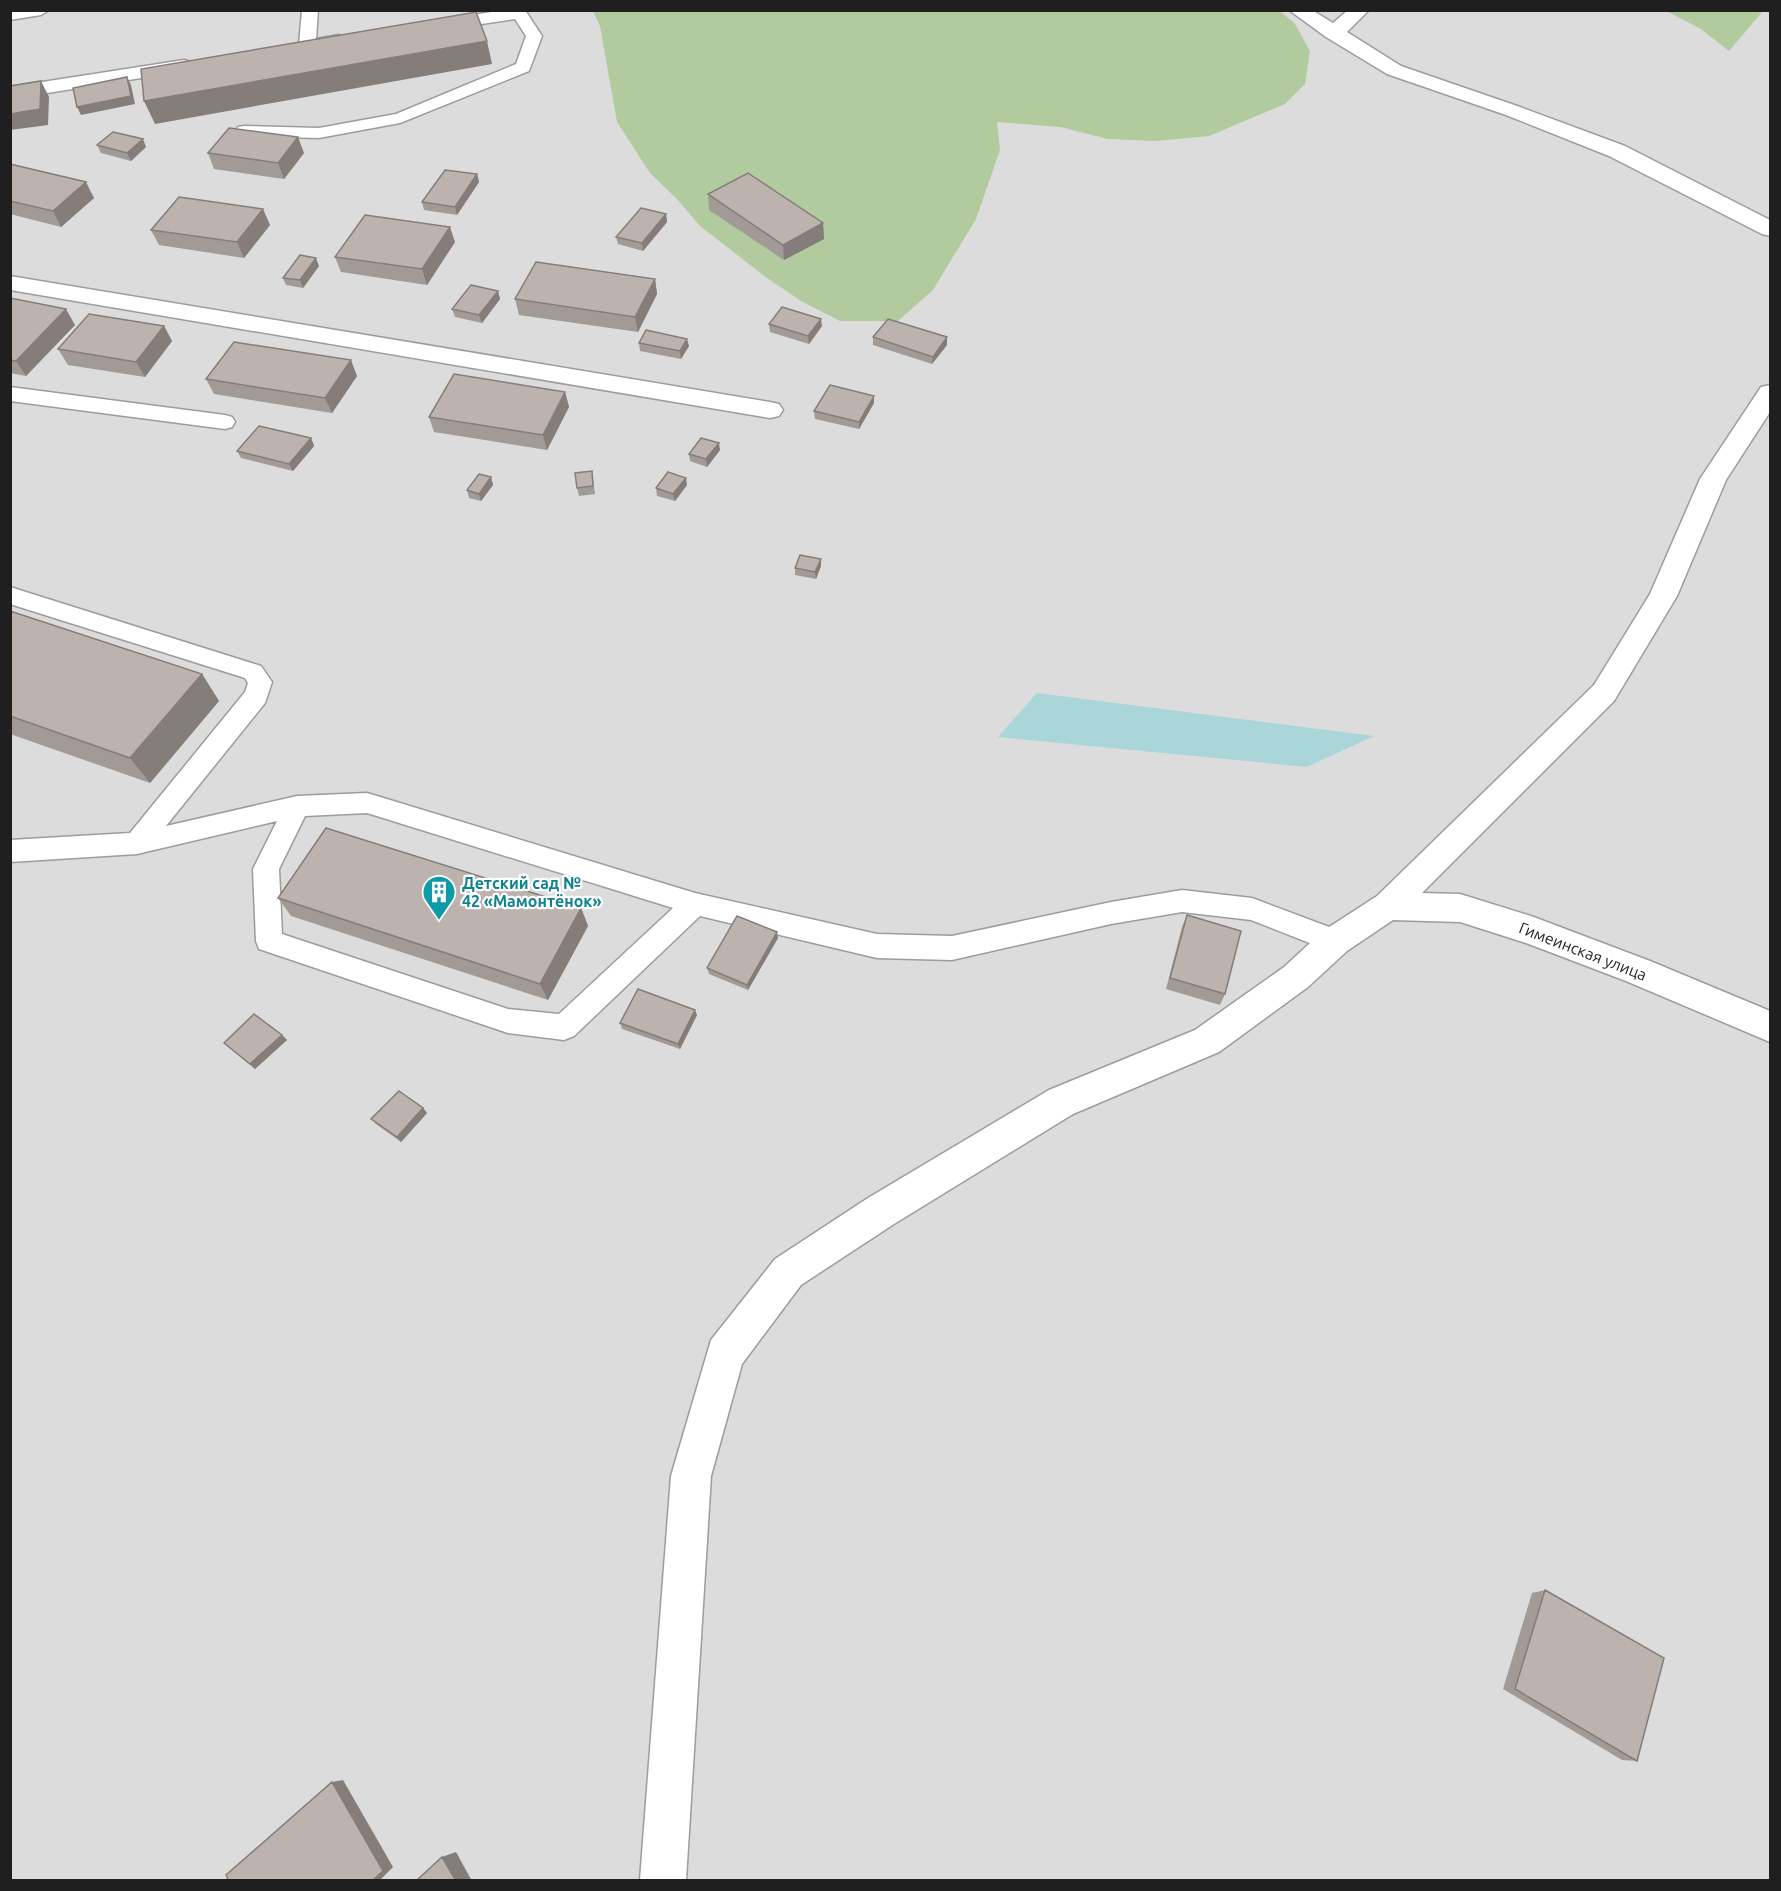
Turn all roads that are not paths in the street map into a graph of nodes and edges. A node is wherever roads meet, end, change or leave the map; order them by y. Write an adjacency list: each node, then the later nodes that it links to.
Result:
1 (41, 10): 5 (lane)
2 (310, 10): 9 (lane)
3 (1298, 10): 7 (street)
4 (1360, 10): 7 (street)
5 (10, 15)
6 (425, 27): 13 (lane)
7 (1333, 33): 14 (street)
8 (354, 38): 9 (lane)
9 (307, 45): 10 (street)
10 (284, 49)
11 (204, 63): 12 (street)
12 (10, 93)
13 (244, 131)
14 (1770, 229)
15 (10, 284): 18 (street)
16 (1770, 393): 25 (street)
17 (10, 394): 19 (lane)
18 (770, 410)
19 (225, 422)
20 (10, 595): 22 (lane)
21 (297, 806): 22 (lane); 24 (lane); 24 (lane)
22 (137, 843): 23 (lane)
23 (10, 851)
24 (695, 904): 26 (lane)
25 (1388, 906): 26 (street); 27 (street, Гимеинская улица)
26 (1335, 941): 28 (street)
27 (1770, 1028)
28 (663, 1881)

